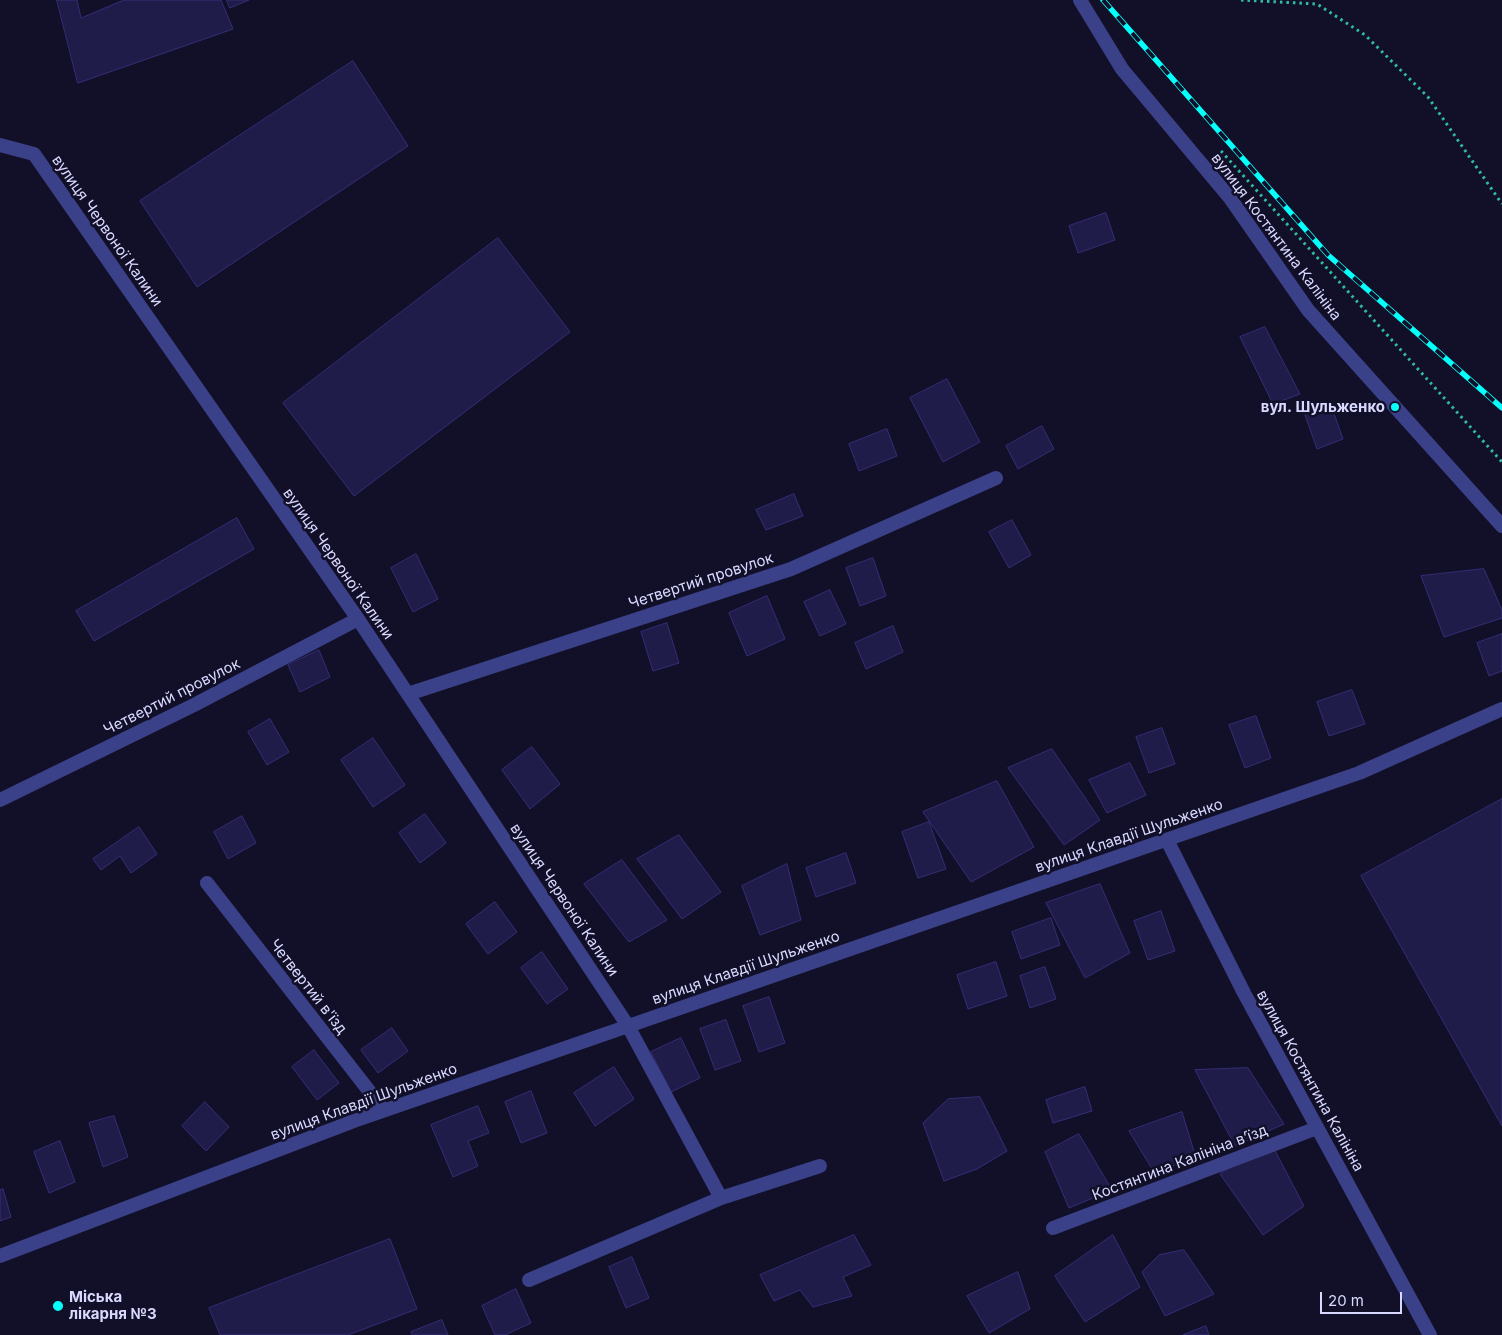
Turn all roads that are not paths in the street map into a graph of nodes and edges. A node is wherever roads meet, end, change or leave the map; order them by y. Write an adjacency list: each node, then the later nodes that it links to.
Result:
1 (1080, 0): 4 (street, вулиця Костянтина Калініна)
2 (0, 145): 5 (street, вулиця Червоної Калини)
3 (996, 478): 6 (street, Четвертий провулок)
4 (1502, 526)
5 (358, 619): 6 (street, вулиця Червоної Калини); 8 (street, Четвертий провулок)
6 (408, 694): 11 (street, вулиця Червоної Калини)
7 (1502, 709): 9 (street, вулиця Клавдії Шульженко)
8 (0, 800)
9 (1166, 840): 11 (street, вулиця Клавдії Шульженко); 13 (street, вулиця Костянтина Калініна)
10 (207, 883): 12 (street, Четвертий в'їзд)
11 (628, 1026): 12 (street, вулиця Клавдії Шульженко); 15 (street, вулиця Червоної Калини)
12 (384, 1110): 17 (street, вулиця Клавдії Шульженко)
13 (1318, 1128): 16 (street, Костянтина Калініна в’їзд); 19 (street, вулиця Костянтина Калініна)
14 (820, 1166): 15 (street)
15 (721, 1198): 18 (street)
16 (1053, 1228)
17 (0, 1256)
18 (528, 1280)
19 (1430, 1335)

